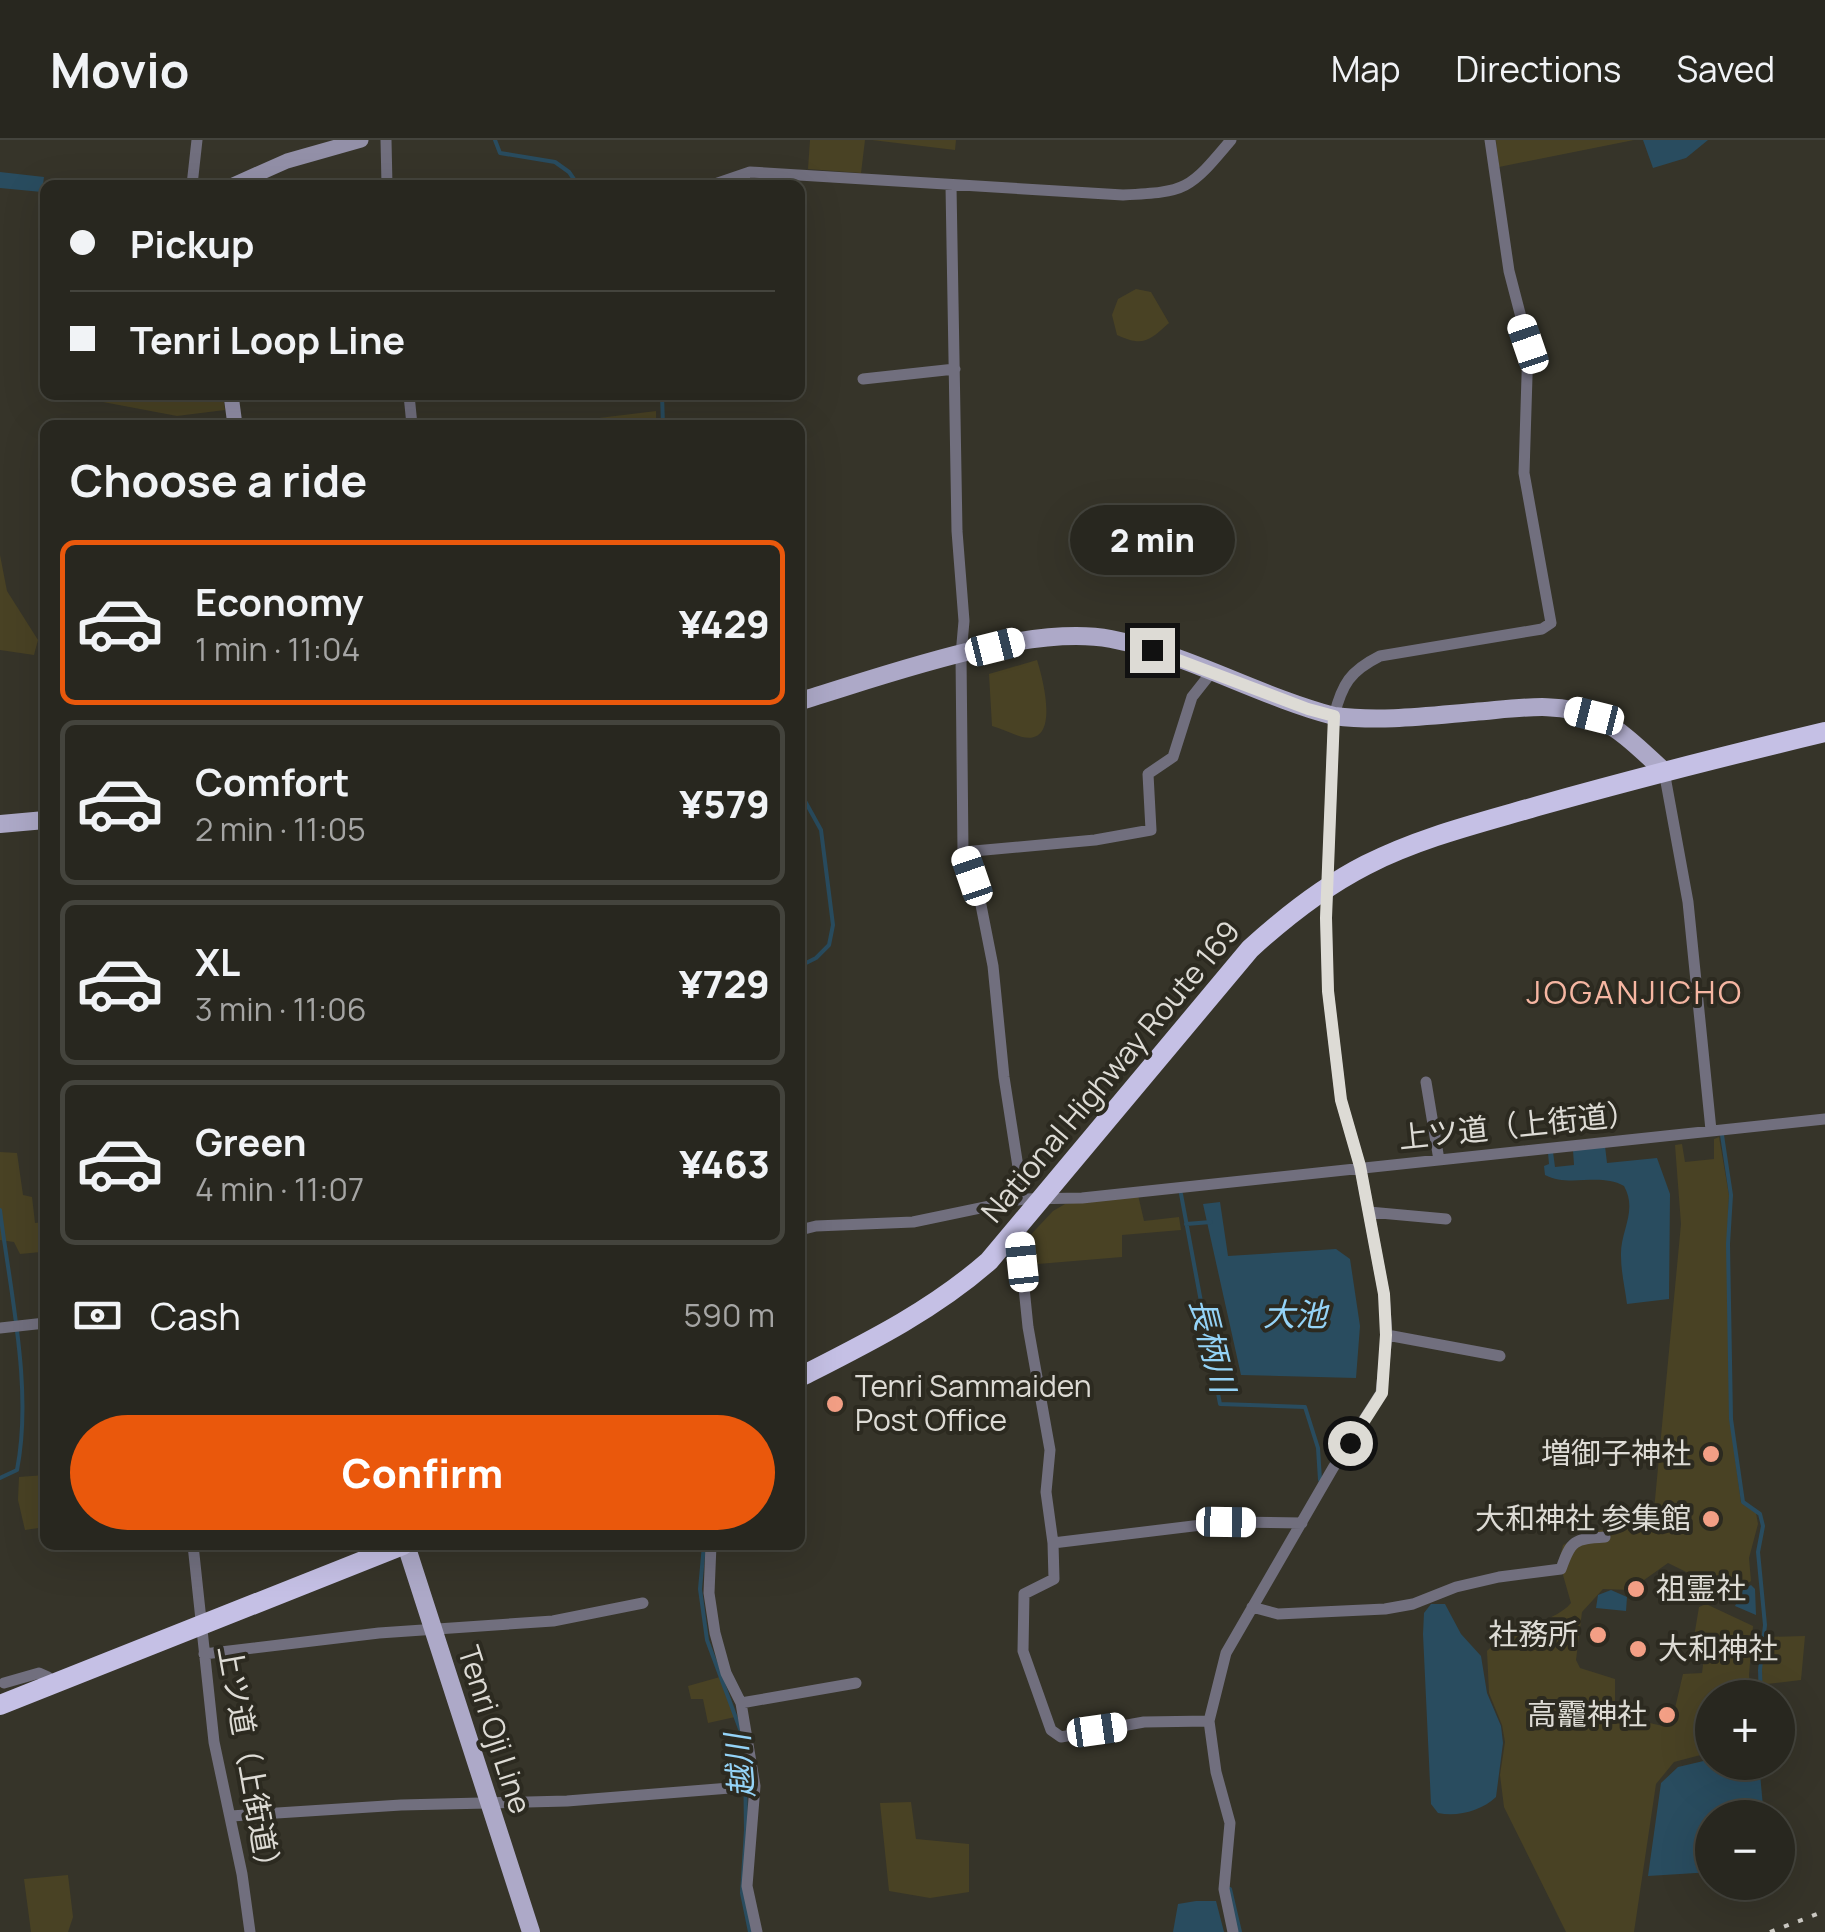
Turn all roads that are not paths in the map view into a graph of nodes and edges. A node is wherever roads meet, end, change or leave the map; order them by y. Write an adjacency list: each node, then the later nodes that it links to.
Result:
1 (197, 140): 7 (street)
2 (361, 140): 6 (main road)
3 (386, 140): 9 (street)
4 (1231, 140): 11 (street)
5 (1490, 140): 17 (street)
6 (325, 144): 8 (main road)
7 (193, 180)
8 (245, 180)
9 (387, 180)
10 (727, 180): 11 (street)
11 (951, 186): 12 (street)
12 (954, 368): 13 (street); 14 (street)
13 (863, 379)
14 (961, 655): 15 (main road); 16 (main road); 22 (street)
15 (1210, 674): 17 (main road); 22 (street)
16 (805, 700)
17 (1334, 716): 19 (main road); 23 (street)
18 (1825, 732): 19 (highway, National Highway Route 169)
19 (1664, 770): 23 (highway, National Highway Route 169); 26 (street)
20 (40, 820): 21 (main road)
21 (0, 824)
22 (963, 852): 29 (street)
23 (1327, 888): 28 (street); 29 (highway, National Highway Route 169)
24 (1426, 1082): 27 (street)
25 (1825, 1119): 26 (street, 上ツ道（上街道）)
26 (1710, 1130): 27 (street, 上ツ道（上街道）)
27 (1439, 1160): 28 (street, 上ツ道（上街道）)
28 (1360, 1166): 29 (street, 上ツ道（上街道）); 30 (street)
29 (1034, 1198): 32 (street, 上ツ道（上街道）); 33 (highway, National Highway Route 169)
30 (1369, 1212): 31 (street); 36 (street)
31 (1446, 1219)
32 (805, 1229)
33 (1018, 1229): 38 (highway, National Highway Route 169); 41 (street)
34 (40, 1324): 35 (street)
35 (0, 1328)
36 (1386, 1335): 37 (street); 39 (street)
37 (1500, 1356)
38 (805, 1374)
39 (1302, 1523): 41 (street); 47 (street)
40 (1604, 1538): 47 (street)
41 (1053, 1543): 56 (street)
42 (193, 1550): 48 (street, 上ツ道（上街道）)
43 (391, 1550): 48 (highway)
44 (406, 1550): 49 (main road, Tenri Oji Line)
45 (711, 1550): 54 (street)
46 (643, 1603): 49 (street)
47 (1252, 1608): 56 (street)
48 (200, 1625): 50 (street, 上ツ道（上街道）); 53 (highway)
49 (431, 1630): 50 (street); 58 (main road, Tenri Oji Line)
50 (204, 1654): 59 (street, 上ツ道（上街道）)
51 (4, 1683): 53 (street)
52 (856, 1684): 54 (street)
53 (50, 1685): 55 (highway)
54 (741, 1703): 57 (street)
55 (0, 1705)
56 (1209, 1721): 63 (street)
57 (755, 1786): 58 (street); 62 (street)
58 (490, 1804): 59 (street); 61 (main road, Tenri Oji Line)
59 (231, 1816): 60 (street, 上ツ道（上街道）)
60 (250, 1932)
61 (531, 1932)
62 (757, 1932)
63 (1233, 1932)

